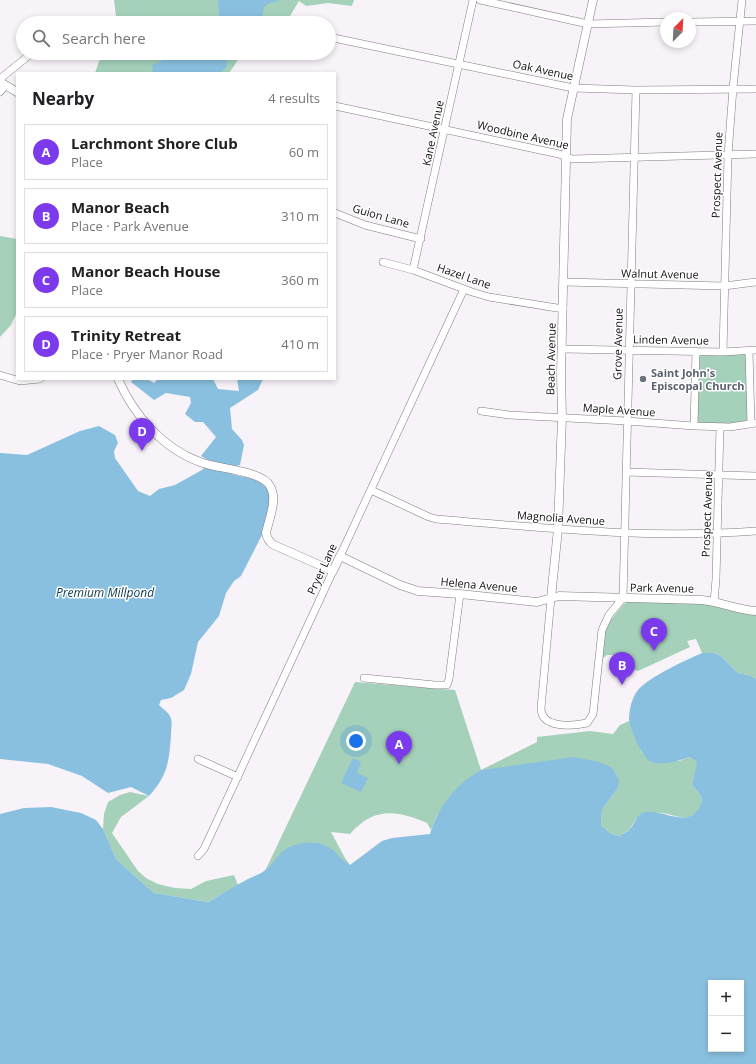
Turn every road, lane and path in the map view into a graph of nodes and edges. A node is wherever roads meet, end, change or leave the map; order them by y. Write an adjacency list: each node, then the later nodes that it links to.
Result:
1 (473, 0): 12 (street, Kane Avenue)
2 (480, 0): 9 (street)
3 (593, 0): 9 (street, Beach Avenue)
4 (742, 0): 5 (street, Prospect Avenue)
5 (740, 21): 6 (street); 8 (street); 15 (street, Prospect Avenue)
6 (756, 21)
7 (660, 22): 9 (street)
8 (696, 22)
9 (588, 24): 14 (street, Beach Avenue)
10 (336, 38): 12 (street, Oak Avenue)
11 (23, 60): 13 (street)
12 (459, 64): 14 (street, Oak Avenue); 21 (street, Kane Avenue)
13 (0, 82): 18 (street); 19 (street)
14 (573, 88): 17 (street, Oak Avenue); 25 (street, Beach Avenue)
15 (733, 88): 16 (street, Oak Avenue); 17 (street, Oak Avenue); 23 (street, Prospect Avenue)
16 (756, 88)
17 (636, 90): 24 (street, Grove Avenue)
18 (16, 91)
19 (0, 92)
20 (336, 106): 21 (street, Woodbine Avenue)
21 (445, 129): 25 (street, Woodbine Avenue); 27 (street, Kane Avenue)
22 (756, 154): 23 (street, Woodbine Avenue)
23 (728, 155): 24 (street, Woodbine Avenue); 33 (street, Prospect Avenue)
24 (634, 156): 25 (street, Woodbine Avenue); 32 (street, Grove Avenue)
25 (566, 157): 30 (street, Beach Avenue)
26 (336, 213): 27 (street, Guion Lane)
27 (421, 239): 29 (street, Kane Avenue)
28 (383, 262): 29 (street, Hazel Lane)
29 (413, 270): 34 (street, Hazel Lane)
30 (564, 282): 32 (street, Walnut Avenue); 35 (street, Beach Avenue)
31 (756, 282): 33 (street, Walnut Avenue)
32 (631, 284): 33 (street, Walnut Avenue); 38 (street, Grove Avenue)
33 (724, 286): 40 (street, Prospect Avenue)
34 (464, 289): 35 (street, Hazel Lane); 55 (street, Pryer Lane)
35 (563, 308): 36 (street, Beach Avenue)
36 (562, 349): 38 (street, Linden Avenue); 47 (street, Beach Avenue)
37 (753, 350): 40 (street, Linden Avenue); 49 (street)
38 (629, 351): 39 (street, Linden Avenue); 48 (street, Grove Avenue)
39 (696, 351): 40 (street, Linden Avenue); 50 (street)
40 (723, 352)
41 (0, 375): 42 (street)
42 (16, 380)
43 (17, 380): 44 (street)
44 (30, 380)
45 (119, 380): 61 (street)
46 (481, 411): 47 (street, Maple Avenue)
47 (562, 417): 48 (street, Maple Avenue); 56 (street, Beach Avenue)
48 (627, 421): 50 (street, Maple Avenue); 52 (street, Grove Avenue)
49 (754, 424): 51 (street, Maple Avenue)
50 (694, 426): 51 (street, Maple Avenue)
51 (720, 427): 53 (street, Prospect Avenue)
52 (626, 472): 53 (street); 58 (street, Grove Avenue)
53 (719, 475): 54 (street); 59 (street, Prospect Avenue)
54 (756, 476)
55 (371, 490): 56 (street, Magnolia Avenue); 60 (street, Pryer Lane)
56 (558, 529): 58 (street, Magnolia Avenue); 63 (street, Beach Avenue)
57 (756, 531): 59 (street, Magnolia Avenue)
58 (625, 533): 59 (street, Magnolia Avenue); 64 (street, Grove Avenue)
59 (717, 534): 65 (street, Prospect Avenue)
60 (340, 556): 61 (street, Pryer Lane); 62 (street, Helena Avenue)
61 (333, 571): 70 (street, Pryer Lane)
62 (460, 594): 63 (street, Helena Avenue); 67 (street)
63 (552, 598): 64 (street, Helena Avenue); 68 (street, Beach Avenue)
64 (623, 598): 65 (street, Park Avenue); 68 (street, Park Avenue)
65 (714, 602): 66 (street, Park Avenue)
66 (756, 611)
67 (364, 678)
68 (546, 720)
69 (198, 759): 70 (street)
70 (238, 777): 71 (street, Pryer Lane)
71 (198, 856)

